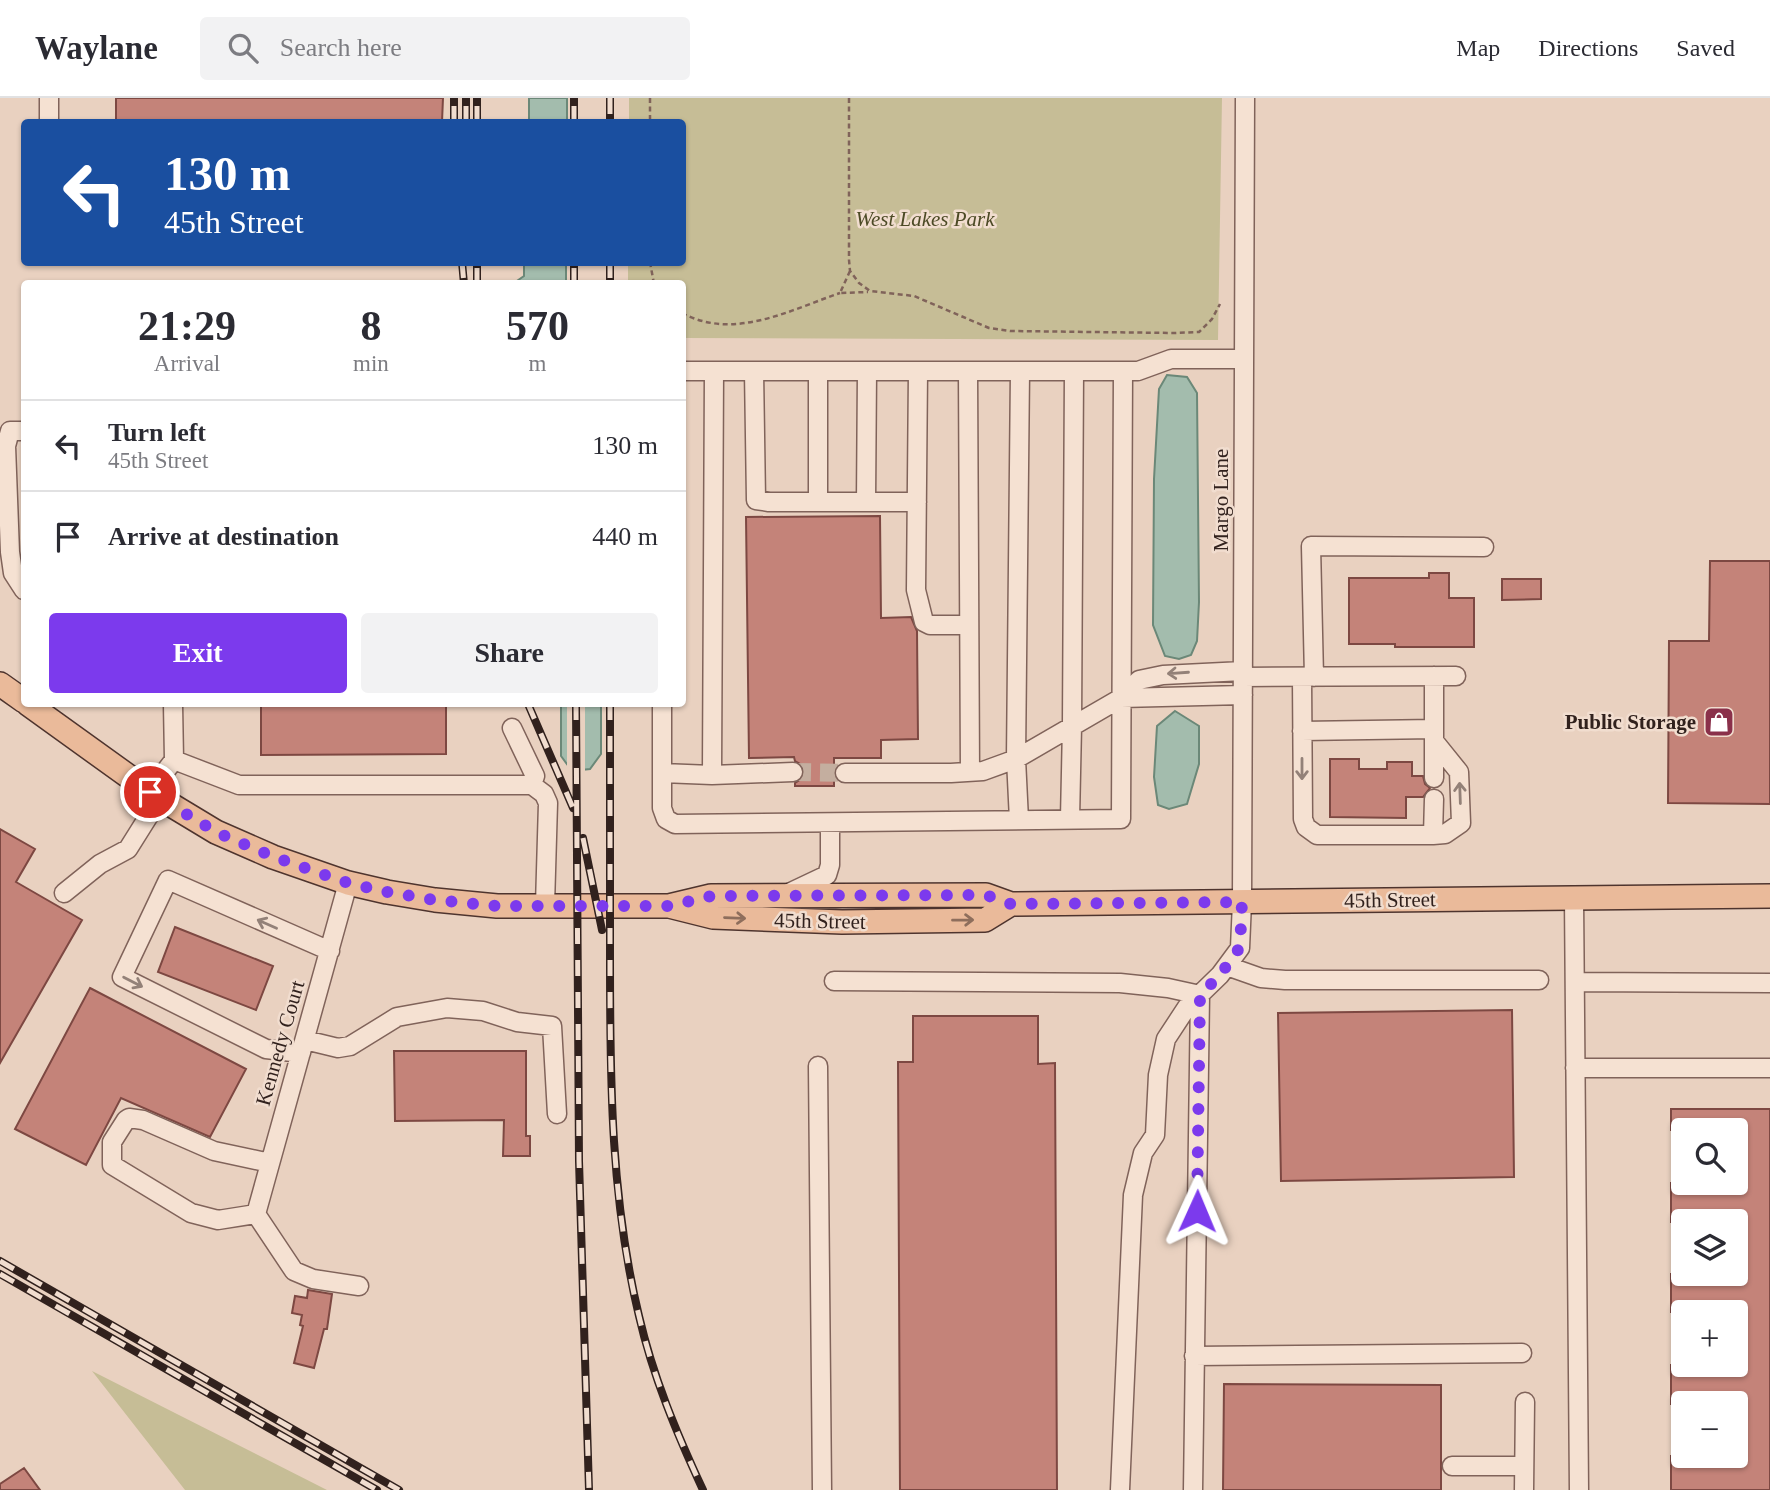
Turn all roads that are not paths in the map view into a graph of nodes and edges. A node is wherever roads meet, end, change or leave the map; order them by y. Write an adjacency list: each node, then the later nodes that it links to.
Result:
1 (49, 98): 3 (street)
2 (1245, 98): 4 (street, Margo Lane)
3 (49, 119)
4 (1244, 359): 14 (street); 25 (street, Margo Lane)
5 (686, 371): 6 (street)
6 (714, 371): 7 (street); 42 (street)
7 (754, 371): 8 (street); 16 (street)
8 (818, 371): 9 (street); 16 (street)
9 (867, 371): 10 (street); 17 (street)
10 (918, 371): 11 (street); 18 (street)
11 (968, 372): 12 (street); 21 (street)
12 (1020, 372): 13 (street); 36 (street)
13 (1074, 372): 14 (street); 32 (street)
14 (1123, 372): 27 (street)
15 (21, 431): 20 (street)
16 (818, 502): 17 (street)
17 (866, 502): 18 (street)
18 (917, 502): 21 (street)
19 (1483, 547): 24 (street)
20 (21, 585)
21 (970, 625): 39 (street)
22 (1434, 676): 23 (street); 24 (street); 35 (street)
23 (1456, 676)
24 (1308, 677): 25 (street); 34 (street)
25 (1243, 681): 27 (street); 27 (street, one-way to 27); 56 (street, Margo Lane)
26 (1, 687): 28 (main road, 45th Street)
27 (1121, 698): 32 (street); 47 (street)
28 (21, 699)
29 (33, 707): 45 (main road, 45th Street)
30 (173, 707): 37 (street)
31 (662, 707): 40 (street)
32 (1072, 726): 36 (street); 47 (street)
33 (512, 728): 44 (street)
34 (1302, 731): 35 (street); 50 (street, one-way to 50)
35 (1434, 735): 43 (street); 50 (street, one-way to 35)
36 (1016, 759): 39 (street); 48 (street)
37 (174, 760): 44 (street); 45 (street)
38 (793, 772): 42 (street)
39 (970, 772): 41 (street)
40 (662, 773): 42 (street); 49 (street)
41 (845, 773)
42 (712, 775)
43 (1434, 778)
44 (532, 785): 58 (street)
45 (155, 795): 51 (main road, 45th Street); 52 (street)
46 (1434, 799): 50 (street)
47 (1070, 819): 48 (street)
48 (1018, 820): 49 (street)
49 (830, 823): 53 (street)
50 (1433, 835)
51 (348, 883): 58 (main road, 45th Street); 60 (street, Kennedy Court)
52 (64, 893)
53 (782, 896): 57 (main road, 45th Street); 59 (main road, 45th Street)
54 (1770, 896): 55 (main road, 45th Street)
55 (1574, 898): 56 (main road, 45th Street); 64 (street)
56 (1242, 902): 57 (main road, 45th Street); 61 (street, Margo Lane)
57 (1011, 904): 59 (main road, 45th Street, one-way to 57)
58 (545, 905): 59 (main road, 45th Street)
59 (669, 906)
60 (330, 951): 67 (street, Kennedy Court); 67 (street, one-way to 67)
61 (1227, 966): 63 (street); 66 (street, Margo Lane)
62 (834, 981): 66 (street)
63 (1539, 981)
64 (1575, 982): 65 (street); 69 (street)
65 (1770, 983)
66 (1200, 995): 76 (street); 81 (street, Margo Lane)
67 (303, 1047): 71 (street); 72 (street, Kennedy Court)
68 (818, 1066): 80 (street)
69 (1575, 1068): 70 (street); 84 (street)
70 (1770, 1068)
71 (557, 1114)
72 (270, 1163): 73 (street, Kennedy Court); 73 (street)
73 (256, 1214): 74 (street)
74 (359, 1286)
75 (1522, 1353): 76 (street)
76 (1194, 1356): 82 (street)
77 (1525, 1402): 79 (street)
78 (1452, 1466): 79 (street)
79 (1524, 1466): 83 (street)
80 (822, 1490)
81 (1120, 1490)
82 (1194, 1490)
83 (1524, 1490)
84 (1579, 1490)

